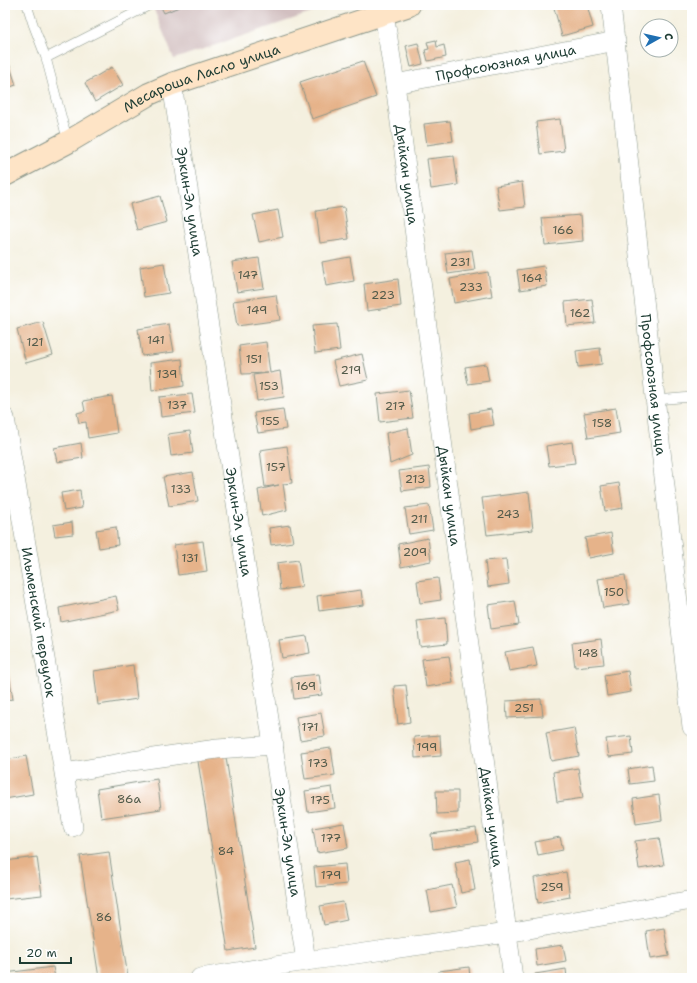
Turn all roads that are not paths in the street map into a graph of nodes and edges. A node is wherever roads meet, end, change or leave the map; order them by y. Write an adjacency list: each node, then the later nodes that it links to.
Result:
1 (28, 5): 7 (lane)
2 (150, 5): 7 (lane)
3 (409, 5): 5 (street, Месароша Ласло улица)
4 (611, 5): 6 (street, Профсоюзная улица)
5 (384, 13): 8 (street, Месароша Ласло улица); 9 (street, Дыйкан улица)
6 (616, 41): 9 (street, Профсоюзная улица); 13 (street, Профсоюзная улица)
7 (46, 58): 10 (lane)
8 (172, 84): 10 (street, Месароша Ласло улица); 16 (street, Эркин-Эл улица)
9 (395, 84): 20 (street, Дыйкан улица)
10 (68, 142): 11 (street, Месароша Ласло улица)
11 (5, 175)
12 (692, 397): 13 (lane)
13 (656, 400): 15 (street, Профсоюзная улица)
14 (5, 418): 17 (street, Ильменский переулок)
15 (692, 727)
16 (274, 745): 17 (street); 21 (street, Эркин-Эл улица)
17 (65, 773): 18 (street, Ильменский переулок)
18 (74, 827)
19 (692, 900): 20 (street)
20 (507, 933): 21 (street); 23 (street, Дыйкан улица)
21 (306, 961): 22 (street)
22 (200, 978)
23 (513, 978)

